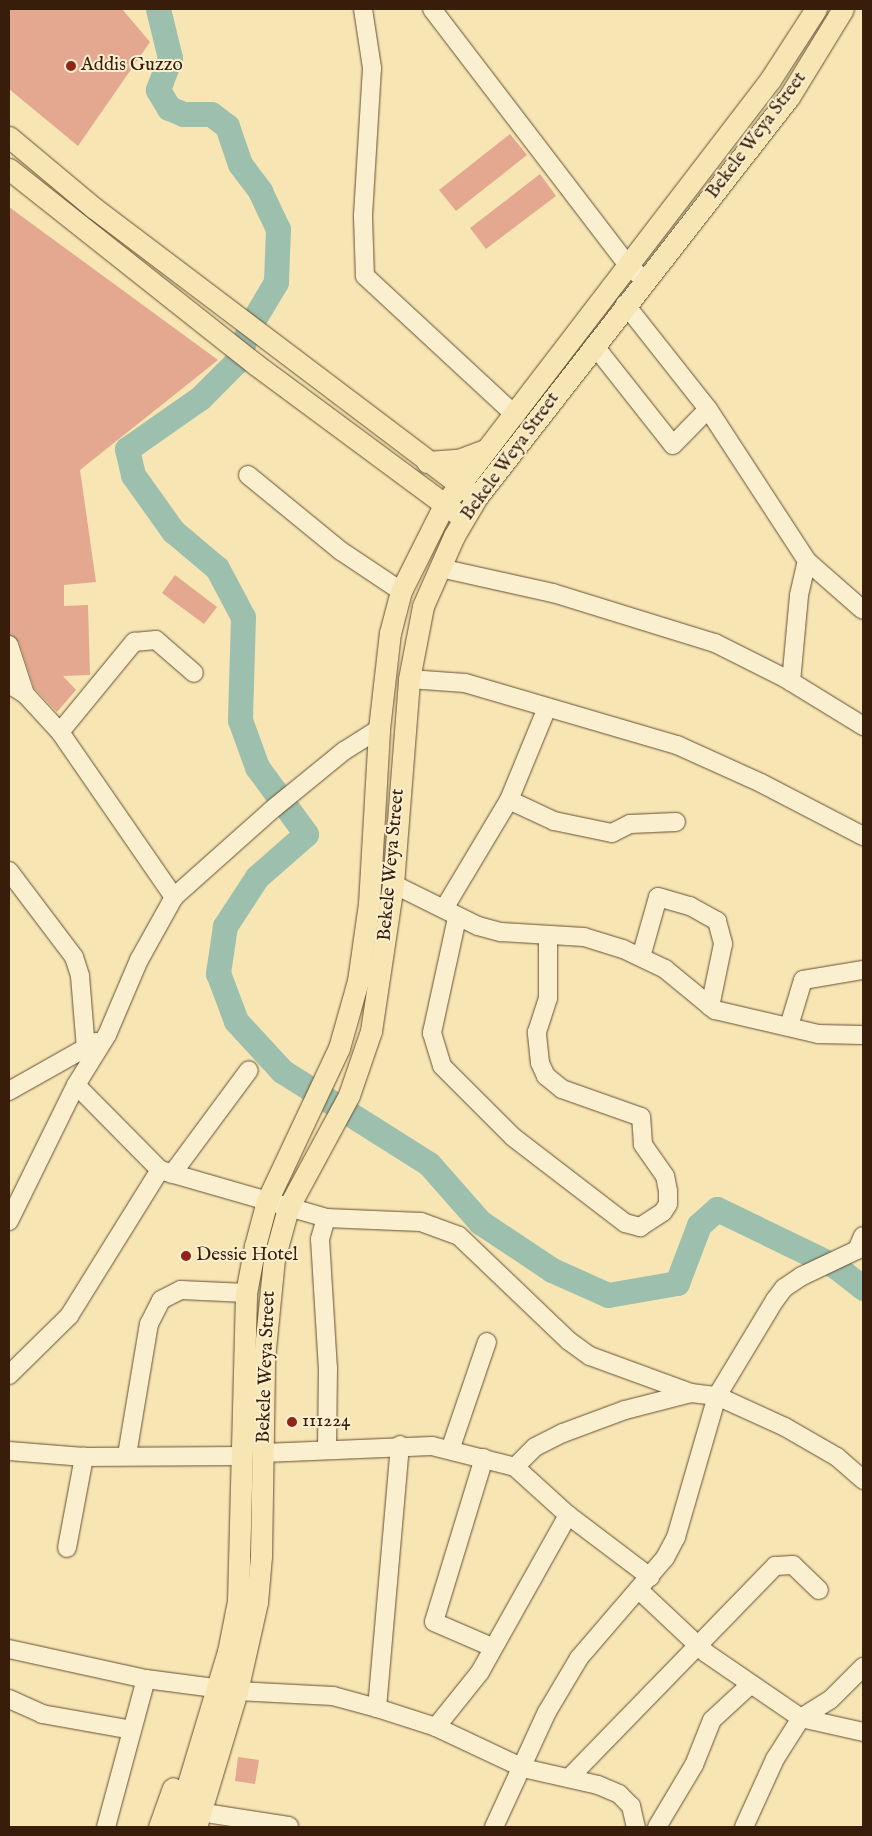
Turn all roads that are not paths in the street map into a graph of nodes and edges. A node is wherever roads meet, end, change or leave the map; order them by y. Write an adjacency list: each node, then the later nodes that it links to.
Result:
1 (363, 9): 14 (street)
2 (432, 9): 9 (street)
3 (816, 9): 5 (main road)
4 (843, 9): 6 (main road, Bekele Weya Street)
5 (770, 80): 6 (main road); 9 (main road)
6 (789, 97): 10 (main road, Bekele Weya Street)
7 (9, 137): 16 (main road)
8 (9, 169): 18 (main road)
9 (627, 264): 10 (street); 14 (main road)
10 (644, 280): 11 (main road, Bekele Weya Street)
11 (625, 304): 12 (main road, Bekele Weya Street); 13 (street)
12 (594, 345): 13 (street); 20 (main road, Bekele Weya Street)
13 (708, 409): 24 (street)
14 (513, 413): 15 (main road)
15 (486, 450): 16 (main road); 19 (main road)
16 (427, 462): 19 (main road)
17 (248, 475): 26 (street)
18 (409, 478): 21 (main road); 23 (main road)
19 (459, 485): 20 (main road); 21 (main road)
20 (477, 497): 22 (main road, Bekele Weya Street)
21 (444, 505): 22 (main road); 23 (main road)
22 (464, 518): 25 (main road, Bekele Weya Street)
23 (430, 531): 26 (main road)
24 (807, 561): 27 (street); 31 (street)
25 (440, 568): 30 (main road, Bekele Weya Street); 31 (street)
26 (401, 591): 36 (main road)
27 (863, 610)
28 (9, 645): 33 (street)
29 (194, 673): 37 (street)
30 (409, 679): 34 (street); 42 (main road, Bekele Weya Street)
31 (791, 682): 35 (street)
32 (9, 684): 33 (street)
33 (25, 694): 37 (street)
34 (547, 708): 38 (street); 40 (street)
35 (863, 726)
36 (379, 729): 43 (street); 57 (main road)
37 (60, 732): 43 (street)
38 (509, 800): 39 (street); 44 (street)
39 (676, 822)
40 (863, 836)
41 (9, 871): 52 (street)
42 (393, 884): 44 (street); 58 (main road, Bekele Weya Street)
43 (174, 897): 51 (street)
44 (451, 913): 45 (street); 45 (street)
45 (548, 936): 46 (street)
46 (641, 957): 48 (street); 48 (street)
47 (863, 970): 49 (street)
48 (710, 1007): 49 (street)
49 (789, 1026): 50 (street)
50 (863, 1035)
51 (107, 1036): 52 (street); 54 (street)
52 (86, 1049): 55 (street)
53 (249, 1070): 56 (street)
54 (76, 1085): 56 (street); 60 (street)
55 (9, 1091)
56 (166, 1172): 57 (street); 64 (street)
57 (267, 1201): 58 (street); 62 (main road)
58 (288, 1208): 59 (street); 71 (main road, Bekele Weya Street)
59 (326, 1218): 65 (street); 68 (street)
60 (9, 1221)
61 (863, 1236): 66 (street)
62 (246, 1293): 72 (street); 73 (main road)
63 (487, 1342): 69 (street)
64 (9, 1375)
65 (691, 1392): 66 (street); 76 (street)
66 (717, 1396): 77 (street); 80 (street)
67 (400, 1445): 68 (street); 69 (street); 90 (street)
68 (327, 1450): 71 (street)
69 (450, 1450): 75 (street)
70 (9, 1451): 74 (street)
71 (264, 1453): 88 (main road, Bekele Weya Street)
72 (127, 1456): 73 (street); 74 (street)
73 (242, 1456): 88 (main road)
74 (84, 1457): 79 (street)
75 (484, 1458): 76 (street); 83 (street)
76 (515, 1467): 78 (street)
77 (863, 1480)
78 (568, 1515): 80 (street); 83 (street)
79 (67, 1548)
80 (645, 1584): 82 (street); 95 (street)
81 (819, 1590): 82 (street)
82 (698, 1645): 87 (street); 97 (street)
83 (492, 1647): 92 (street)
84 (9, 1649): 86 (street)
85 (863, 1668): 91 (street)
86 (146, 1679): 88 (street); 93 (street)
87 (751, 1684): 91 (street); 105 (street)
88 (226, 1690): 90 (street); 96 (main road); 98 (main road, Bekele Weya Street)
89 (9, 1699): 93 (street)
90 (377, 1708): 92 (street)
91 (801, 1718): 94 (street); 106 (street)
92 (436, 1728): 95 (street)
93 (132, 1730): 100 (street)
94 (863, 1732)
95 (523, 1768): 97 (street); 103 (street)
96 (190, 1770): 101 (main road); 102 (main road)
97 (569, 1778): 104 (street)
98 (205, 1823): 99 (street)
99 (289, 1826)
100 (106, 1827)
101 (159, 1827)
102 (175, 1827)
103 (494, 1827)
104 (636, 1827)
105 (657, 1827)
106 (744, 1827)

